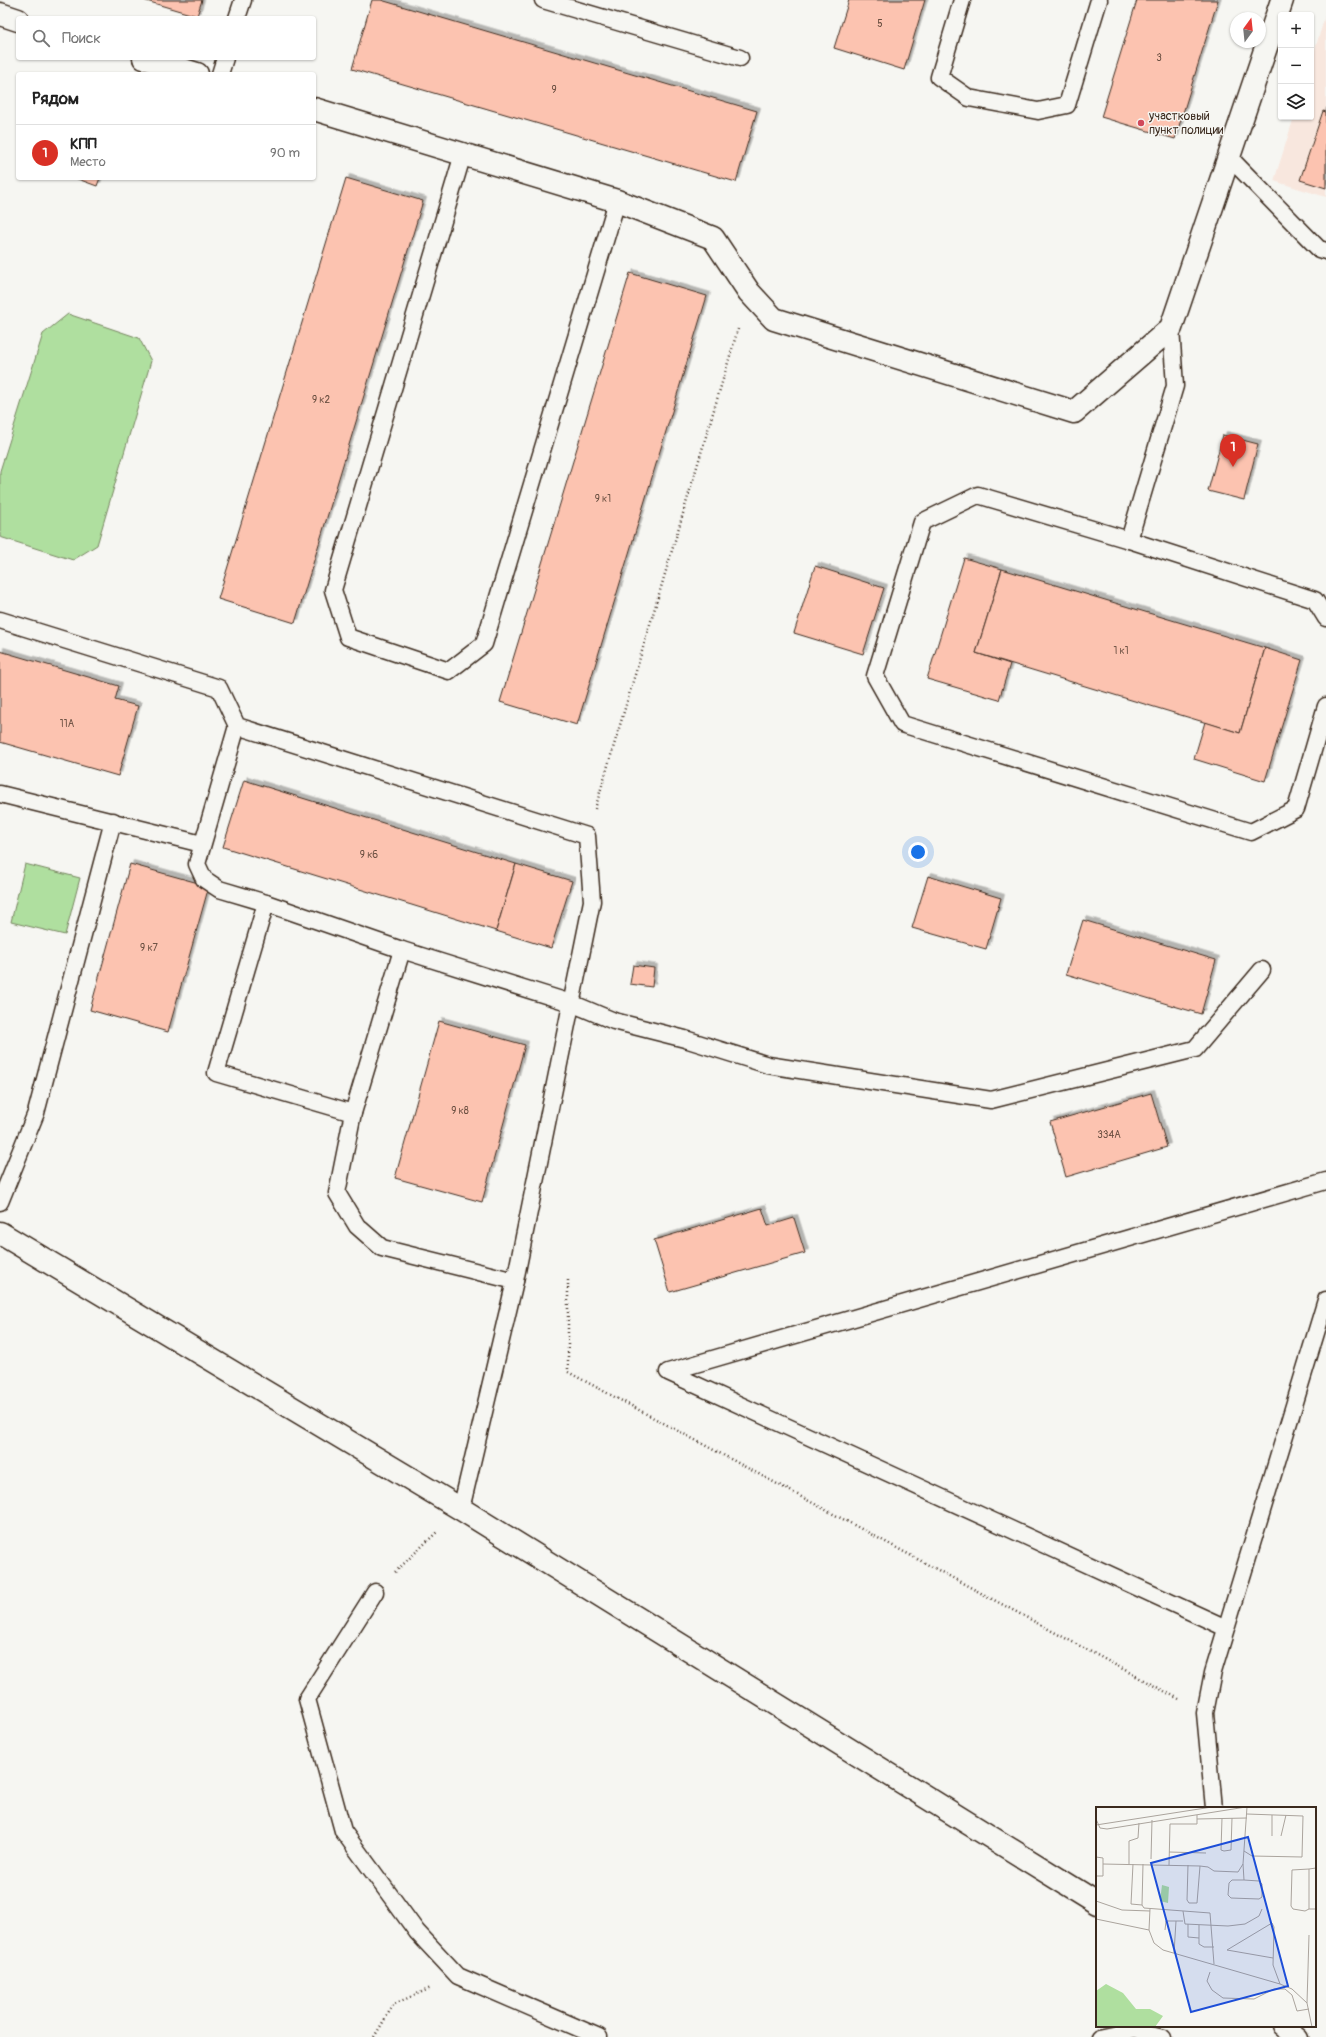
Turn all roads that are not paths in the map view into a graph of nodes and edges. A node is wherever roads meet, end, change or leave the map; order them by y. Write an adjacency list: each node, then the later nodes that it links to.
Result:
1 (243, 0): 7 (lane)
2 (543, 0): 9 (lane)
3 (962, 0): 4 (lane)
4 (1099, 0)
5 (1282, 0): 16 (street)
6 (0, 14): 8 (street)
7 (238, 16)
8 (16, 19)
9 (740, 58)
10 (151, 60): 12 (street)
11 (224, 60): 13 (lane)
12 (190, 72)
13 (221, 72)
14 (316, 110): 15 (street)
15 (463, 154): 17 (street); 17 (lane)
16 (1229, 157): 18 (lane); 19 (street)
17 (617, 201): 19 (street)
18 (1326, 251)
19 (1171, 328): 20 (lane)
20 (1129, 540): 21 (lane); 23 (lane)
21 (1326, 618)
22 (0, 620): 24 (lane)
23 (1326, 706)
24 (237, 726): 27 (lane); 31 (lane)
25 (0, 794): 26 (lane)
26 (113, 821): 27 (lane); 34 (lane)
27 (202, 844): 28 (lane)
28 (266, 903): 29 (lane); 32 (lane)
29 (402, 950): 31 (lane); 32 (lane)
30 (1262, 970): 31 (lane)
31 (571, 1003): 36 (lane)
32 (353, 1113): 36 (lane)
33 (1326, 1181): 40 (lane)
34 (0, 1202)
35 (0, 1233): 38 (street)
36 (515, 1281): 38 (lane)
37 (1326, 1300): 40 (lane)
38 (461, 1509): 42 (street)
39 (375, 1592): 44 (lane)
40 (1226, 1628): 41 (lane)
41 (1214, 1807)
42 (1096, 1902)
43 (1285, 2027): 47 (street)
44 (599, 2037)
45 (1101, 2037): 46 (lane)
46 (1163, 2037)
47 (1298, 2037)

